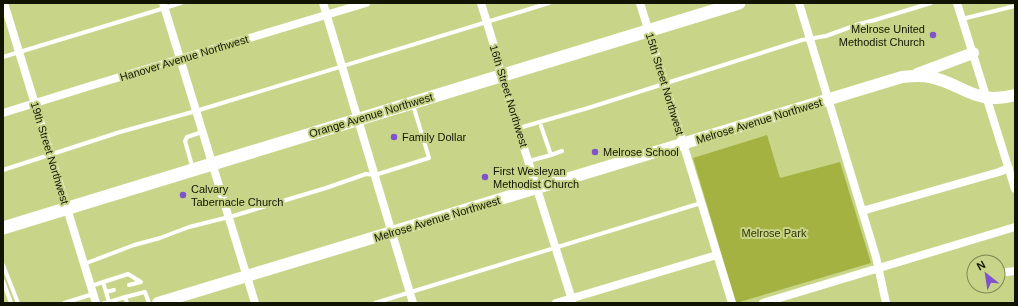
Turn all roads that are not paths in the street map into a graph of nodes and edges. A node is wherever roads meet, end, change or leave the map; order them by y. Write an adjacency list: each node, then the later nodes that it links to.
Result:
1 (4, 3): 19 (street, 19th Street Northwest)
2 (182, 3): 12 (lane)
3 (323, 3): 14 (street)
4 (366, 3): 14 (street, Hanover Avenue Northwest)
5 (481, 3): 16 (street, 16th Street Northwest)
6 (549, 3): 16 (lane)
7 (640, 3): 17 (street, 15th Street Northwest)
8 (739, 3): 17 (main road, Orange Avenue Northwest)
9 (799, 3): 18 (street)
10 (931, 3): 18 (lane)
11 (958, 3): 15 (street)
12 (164, 6): 19 (lane); 22 (street)
13 (1015, 6): 15 (lane)
14 (326, 15): 22 (street, Hanover Avenue Northwest); 23 (street)
15 (962, 19): 20 (street)
16 (487, 22): 23 (lane); 24 (street, 16th Street Northwest)
17 (648, 31): 24 (main road, Orange Avenue Northwest); 26 (street, 15th Street Northwest)
18 (810, 38): 26 (lane); 29 (street)
19 (19, 52): 21 (lane); 31 (street, 19th Street Northwest)
20 (973, 53): 25 (street); 28 (street)
21 (3, 57)
22 (181, 59): 31 (street, Hanover Avenue Northwest); 32 (street)
23 (342, 66): 32 (lane); 34 (street)
24 (501, 75): 30 (main road, Orange Avenue Northwest); 36 (street, 16th Street Northwest)
25 (914, 76): 28 (street, Melrose Avenue Northwest); 29 (street, Melrose Avenue Northwest)
26 (665, 84): 36 (lane); 38 (street, 15th Street Northwest)
27 (1015, 95): 28 (street, Melrose Avenue Northwest)
28 (987, 98): 44 (street)
29 (828, 100): 38 (street, Melrose Avenue Northwest); 52 (street)
30 (413, 102): 34 (main road, Orange Avenue Northwest); 47 (lane)
31 (35, 104): 33 (street, Hanover Avenue Northwest); 40 (street, 19th Street Northwest)
32 (196, 111): 37 (street); 40 (lane)
33 (3, 113)
34 (357, 119): 43 (main road, Orange Avenue Northwest); 47 (street)
35 (541, 126): 41 (lane)
36 (519, 128): 42 (street, 16th Street Northwest)
37 (202, 132): 43 (street); 45 (lane)
38 (683, 144): 48 (street, Melrose Avenue Northwest); 50 (street, 15th Street Northwest)
39 (562, 151): 41 (lane)
40 (50, 155): 46 (lane); 51 (street, 19th Street Northwest)
41 (551, 155): 42 (lane)
42 (529, 161): 48 (street, 16th Street Northwest)
43 (212, 164): 45 (main road, Orange Avenue Northwest); 53 (street)
44 (1012, 166): 49 (street); 52 (street)
45 (193, 169): 51 (main road, Orange Avenue Northwest)
46 (3, 170)
47 (375, 175): 53 (lane); 56 (street)
48 (538, 188): 56 (street, Melrose Avenue Northwest); 57 (street, 16th Street Northwest)
49 (1015, 189)
50 (701, 203): 57 (lane); 58 (street, 15th Street Northwest)
51 (67, 208): 55 (main road, Orange Avenue Northwest); 60 (street, 19th Street Northwest)
52 (862, 211): 61 (street)
53 (229, 217): 60 (lane); 63 (street)
54 (1015, 227): 61 (street)
55 (3, 228)
56 (392, 232): 63 (street, Melrose Avenue Northwest); 72 (street)
57 (556, 248): 72 (lane); 74 (street, 16th Street Northwest)
58 (717, 255): 74 (street); 87 (street, 15th Street Northwest)
59 (3, 264): 62 (lane)
60 (84, 264): 68 (street, 19th Street Northwest)
61 (879, 268): 88 (street); 89 (street)
62 (4, 275): 76 (lane)
63 (247, 277): 82 (street, Melrose Avenue Northwest); 83 (street)
64 (3, 281): 75 (lane)
65 (103, 282): 66 (lane); 68 (lane); 70 (lane)
66 (141, 282): 67 (lane); 71 (lane)
67 (129, 285)
68 (92, 290): 77 (lane); 78 (street, 19th Street Northwest)
69 (114, 290): 70 (lane)
70 (106, 292): 79 (lane)
71 (145, 292): 73 (lane); 81 (lane)
72 (410, 292): 84 (lane); 85 (street)
73 (125, 297): 79 (lane); 80 (lane)
74 (573, 301): 86 (street)
75 (11, 303)
76 (18, 303)
77 (64, 303)
78 (96, 303)
79 (108, 303)
80 (127, 303)
81 (150, 303)
82 (158, 303)
83 (255, 303)
84 (375, 303)
85 (414, 303)
86 (556, 303)
87 (732, 303)
88 (763, 303)
89 (886, 303)

